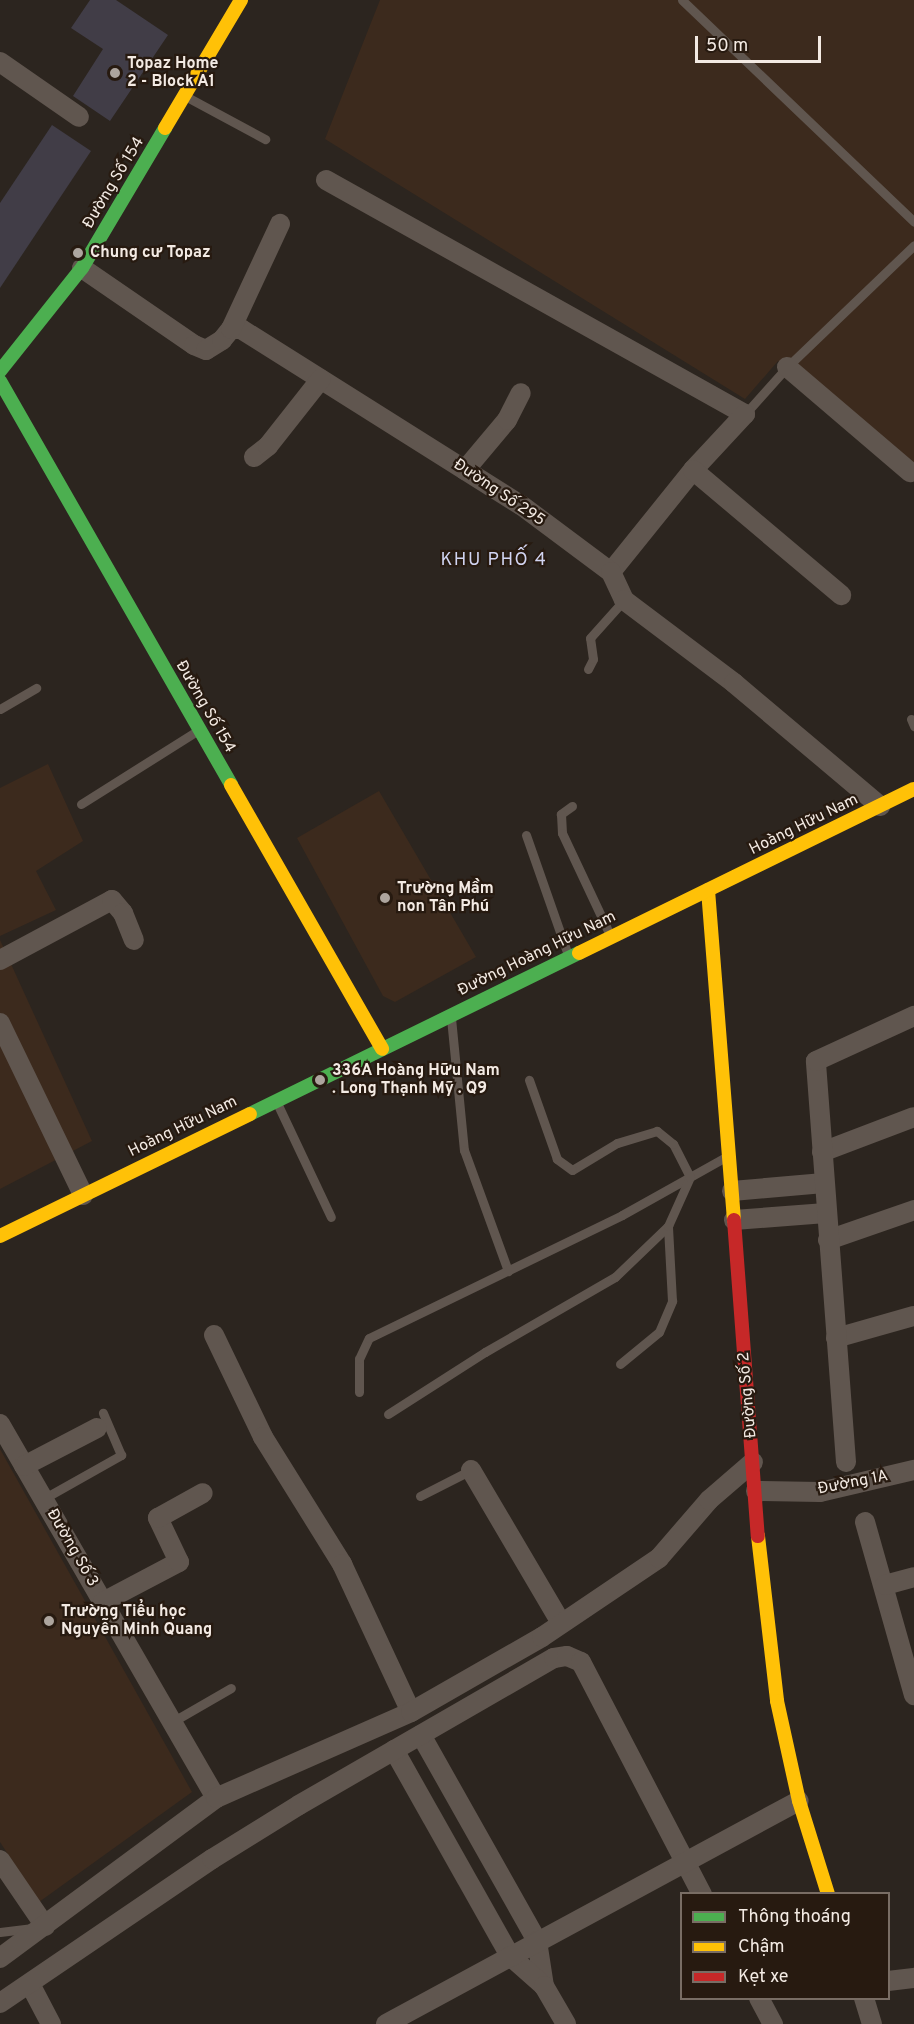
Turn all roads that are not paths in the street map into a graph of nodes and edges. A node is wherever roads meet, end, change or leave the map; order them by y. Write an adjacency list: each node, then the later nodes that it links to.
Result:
1 (241, 0): 4 (street, Đường Số 154)
2 (682, 0): 8 (lane)
3 (0, 62): 5 (street)
4 (185, 96): 6 (lane); 11 (street, Đường Số 154)
5 (79, 117)
6 (265, 139)
7 (326, 180): 18 (street)
8 (914, 222)
9 (280, 224): 12 (street)
10 (914, 245): 13 (lane)
11 (82, 268): 12 (street); 14 (street, Đường Số 154)
12 (231, 329): 15 (street, Đường Số 295)
13 (787, 367): 18 (lane); 22 (street)
14 (0, 371)
15 (321, 379): 19 (street); 20 (street, Đường Số 295)
16 (0, 381): 29 (street, Đường Số 154)
17 (521, 393): 20 (street)
18 (745, 414): 21 (street)
19 (254, 457)
20 (465, 470): 23 (street, Đường Số 295)
21 (693, 470): 23 (street); 24 (street)
22 (910, 472)
23 (611, 572): 25 (street, Đường Số 295)
24 (841, 595)
25 (624, 600): 26 (lane); 33 (street, Đường Số 295)
26 (588, 669)
27 (36, 687): 28 (lane)
28 (0, 710)
29 (199, 730): 31 (lane); 43 (street, Đường Số 154)
30 (914, 789): 33 (street, Hoàng Hữu Nam)
31 (81, 804)
32 (572, 806): 36 (lane)
33 (880, 806): 35 (street, Hoàng Hữu Nam)
34 (526, 835): 38 (lane)
35 (708, 890): 36 (street, Đường Hoàng Hữu Nam); 48 (street, Đường Số 2)
36 (611, 937): 38 (street, Đường Hoàng Hữu Nam)
37 (134, 940): 39 (street)
38 (568, 958): 40 (street, Đường Hoàng Hữu Nam)
39 (0, 960)
40 (451, 1015): 43 (street, Đường Hoàng Hữu Nam); 60 (lane)
41 (914, 1016): 47 (street)
42 (0, 1023): 52 (street)
43 (382, 1049): 45 (street, Hoàng Hữu Nam)
44 (529, 1080): 49 (lane)
45 (276, 1100): 52 (street, Hoàng Hữu Nam); 55 (lane)
46 (914, 1117): 47 (street)
47 (822, 1152): 50 (street)
48 (729, 1155): 49 (lane); 51 (street, Đường Số 2)
49 (690, 1177): 57 (lane); 60 (lane)
50 (824, 1183): 51 (street); 54 (street)
51 (732, 1191): 56 (street, Đường Số 2)
52 (83, 1195): 58 (street, Hoàng Hữu Nam)
53 (914, 1210): 59 (street)
54 (826, 1213): 56 (street); 59 (street)
55 (331, 1217)
56 (734, 1220): 69 (street, Đường Số 2)
57 (668, 1226): 64 (lane); 66 (lane)
58 (0, 1236)
59 (828, 1240): 63 (street)
60 (508, 1270): 65 (lane)
61 (914, 1316): 63 (street)
62 (214, 1335): 85 (street)
63 (836, 1338): 70 (street)
64 (620, 1364)
65 (359, 1392)
66 (388, 1414)
67 (100, 1421): 71 (street); 77 (lane)
68 (0, 1424): 71 (street, Đường Số 3)
69 (753, 1462): 74 (street, Đường Số 2); 82 (street)
70 (846, 1462)
71 (24, 1466): 77 (street, Đường Số 3)
72 (471, 1470): 76 (lane); 82 (street)
73 (914, 1470): 74 (street, Đường 1A)
74 (756, 1491): 90 (street, Đường Số 2)
75 (203, 1493): 81 (street)
76 (420, 1496)
77 (43, 1499): 81 (street, Đường Số 3)
78 (865, 1522): 80 (street)
79 (914, 1577): 80 (street)
80 (885, 1585): 84 (street)
81 (103, 1602): 86 (street, Đường Số 3)
82 (561, 1623): 85 (street)
83 (231, 1688): 86 (lane)
84 (914, 1695)
85 (411, 1712): 89 (street)
86 (172, 1722): 89 (street, Đường Số 3)
87 (421, 1735): 88 (street); 92 (street); 97 (street)
88 (394, 1750): 98 (street); 102 (street)
89 (216, 1798): 95 (street)
90 (799, 1801): 92 (street); 94 (street, Đường Số 2)
91 (0, 1860): 95 (street)
92 (685, 1862): 93 (street); 97 (street)
93 (701, 1892)
94 (828, 1892)
95 (45, 1926): 96 (lane); 99 (street)
96 (0, 1932)
97 (537, 1941): 98 (street); 103 (street)
98 (510, 1956): 103 (street); 108 (street)
99 (0, 1958)
100 (914, 1978): 101 (street)
101 (890, 1981)
102 (30, 1984): 106 (street); 107 (street)
103 (544, 1986): 109 (street)
104 (760, 2000): 110 (street)
105 (865, 2000): 111 (street)
106 (0, 2003)
107 (51, 2024)
108 (386, 2024)
109 (566, 2024)
110 (773, 2024)
111 (872, 2024)

